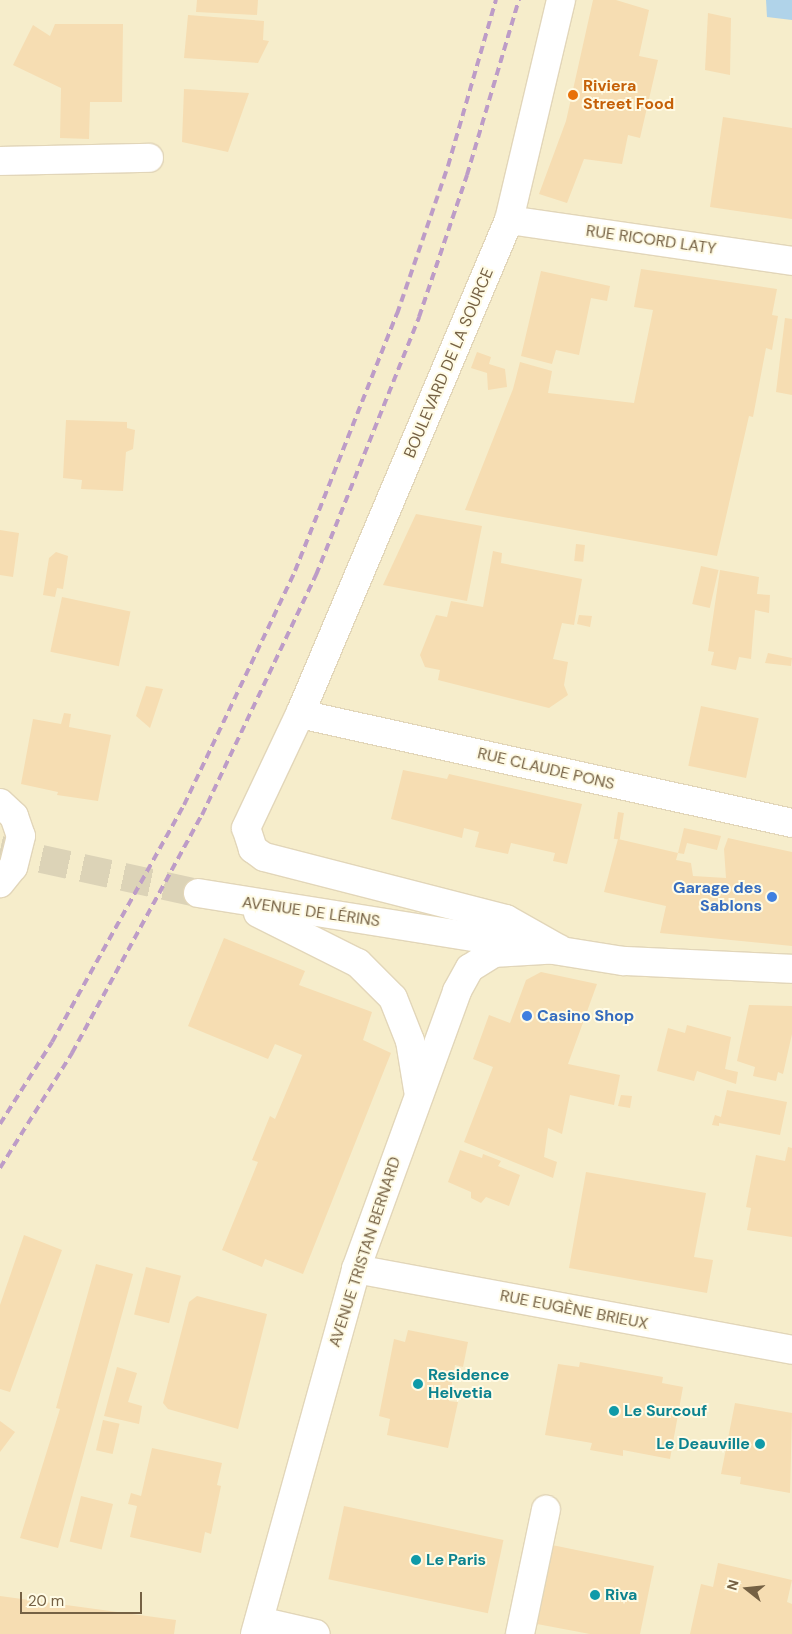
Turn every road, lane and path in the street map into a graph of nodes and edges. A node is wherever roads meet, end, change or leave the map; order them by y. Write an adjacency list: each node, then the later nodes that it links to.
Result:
1 (561, 0): 4 (street, BOULEVARD DE LA SOURCE)
2 (149, 158): 3 (street)
3 (0, 161)
4 (509, 220): 5 (street, RUE RICORD LATY); 6 (street, BOULEVARD DE LA SOURCE)
5 (792, 261)
6 (300, 714): 8 (street, RUE CLAUDE PONS); 12 (street, AVENUE DE LÉRINS)
7 (0, 803): 9 (street)
8 (792, 823)
9 (0, 883)
10 (198, 892): 11 (street)
11 (230, 900): 12 (street, AVENUE DE LÉRINS); 14 (street, AVENUE DE LÉRINS)
12 (559, 949): 13 (street, AVENUE DE LÉRINS); 14 (street, AVENUE TRISTAN BERNARD)
13 (792, 969)
14 (418, 1090): 15 (street, AVENUE TRISTAN BERNARD)
15 (356, 1269): 16 (street, RUE EUGÈNE BRIEUX); 18 (street, AVENUE TRISTAN BERNARD)
16 (792, 1350)
17 (546, 1510): 20 (street)
18 (257, 1628): 19 (street)
19 (316, 1634)
20 (520, 1634)

